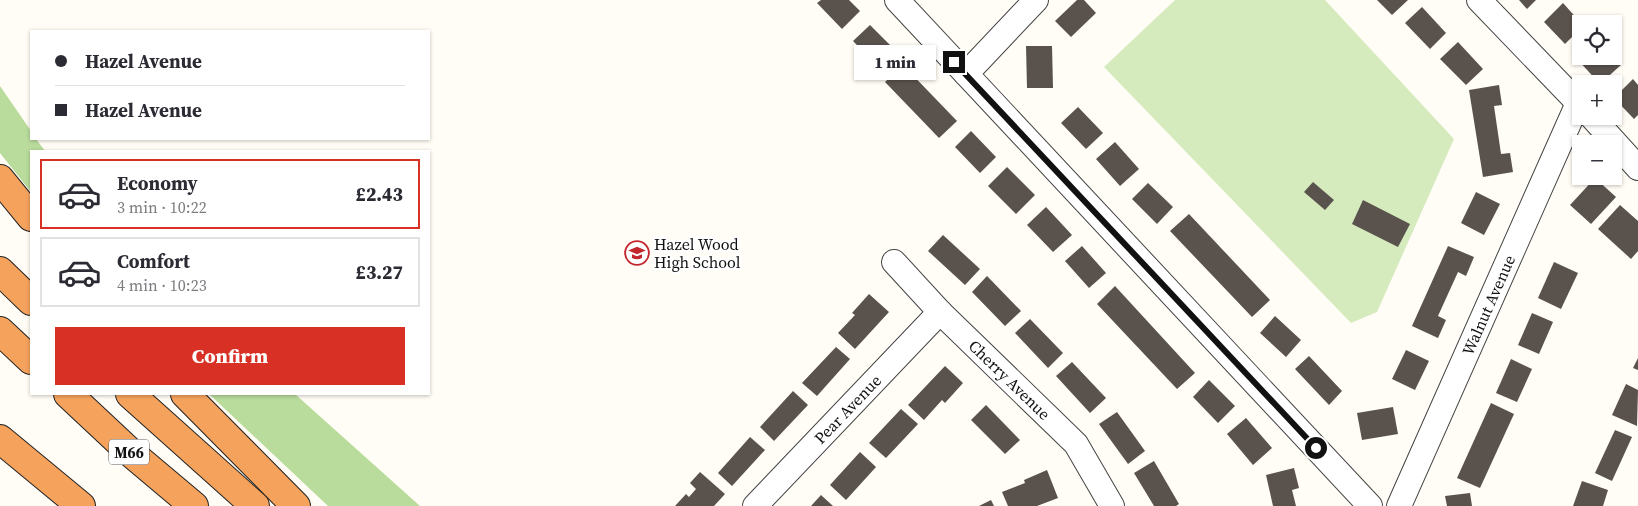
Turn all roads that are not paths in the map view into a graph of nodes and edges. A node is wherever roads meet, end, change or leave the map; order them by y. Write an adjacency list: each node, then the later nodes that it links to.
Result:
1 (897, 0): 4 (street)
2 (1036, 0): 4 (street)
3 (1479, 0): 5 (street)
4 (966, 74): 27 (street)
5 (1572, 97)
6 (1575, 125): 28 (street, Walnut Avenue)
7 (1599, 125): 8 (street)
8 (1638, 168)
9 (0, 179): 10 (highway)
10 (30, 216)
11 (894, 262): 14 (street, Cherry Avenue)
12 (0, 271): 13 (highway)
13 (30, 300)
14 (940, 312): 21 (street, Cherry Avenue); 26 (street, Pear Avenue)
15 (0, 330): 16 (highway)
16 (30, 359)
17 (69, 395): 23 (highway, M66)
18 (131, 395): 24 (highway, M66)
19 (186, 395): 25 (highway)
20 (0, 439): 22 (highway)
21 (1109, 505)
22 (81, 506)
23 (194, 506)
24 (255, 506)
25 (296, 506)
26 (755, 506)
27 (1370, 506)
28 (1399, 506)

